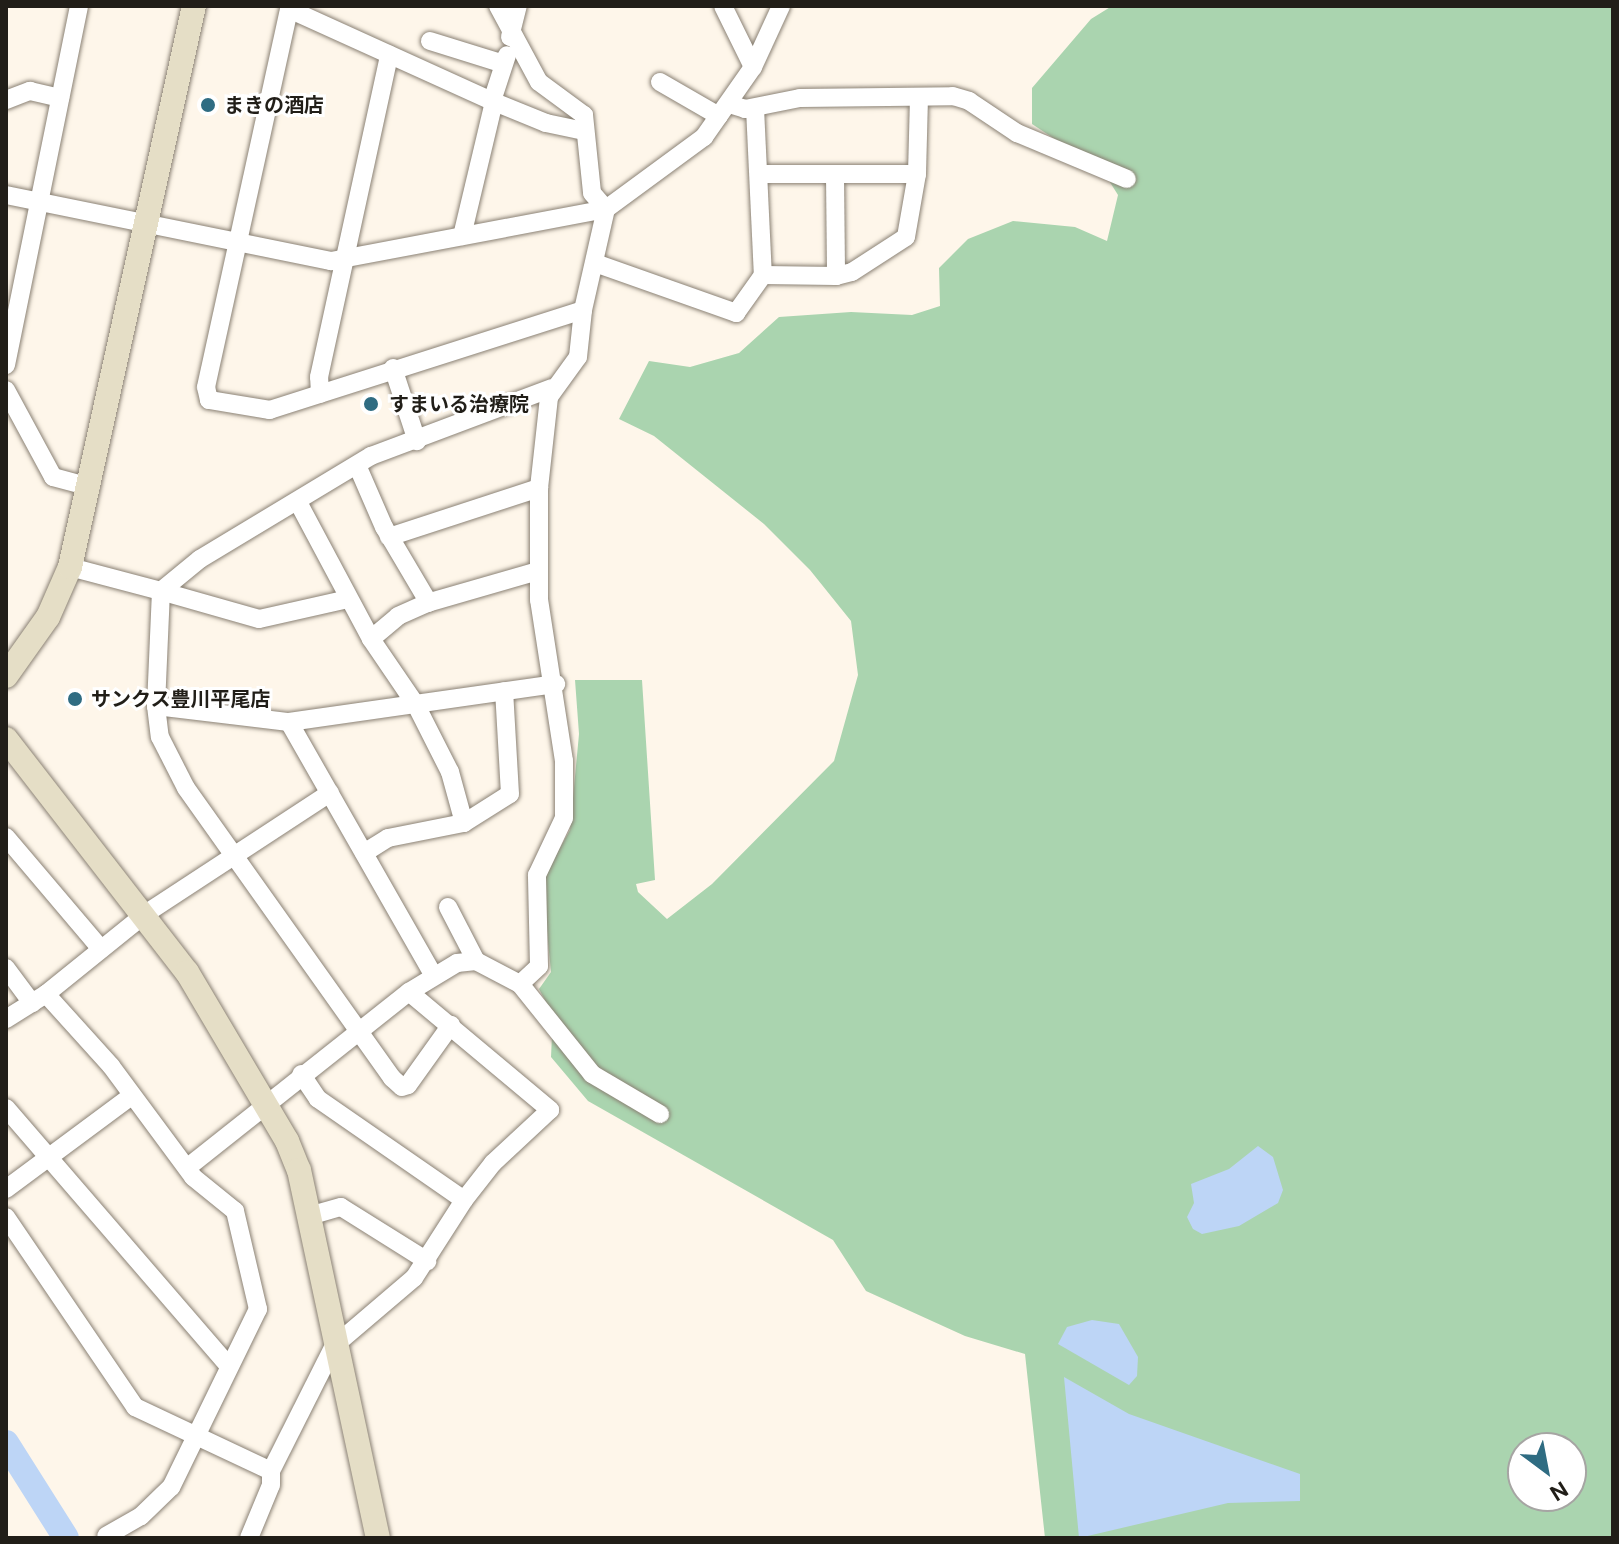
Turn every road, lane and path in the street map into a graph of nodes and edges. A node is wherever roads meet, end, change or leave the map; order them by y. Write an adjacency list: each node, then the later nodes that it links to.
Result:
1 (79, 6): 14 (street)
2 (194, 6): 28 (street)
3 (498, 6): 8 (street)
4 (518, 6): 8 (street)
5 (723, 6): 12 (street)
6 (781, 6): 12 (street)
7 (286, 8): 10 (street); 30 (street)
8 (511, 39): 11 (street); 20 (street)
9 (430, 41): 11 (street)
10 (389, 55): 17 (street); 31 (street)
11 (504, 64): 17 (street)
12 (753, 67): 19 (street)
13 (660, 82): 19 (street)
14 (60, 98): 16 (street); 26 (street)
15 (919, 98): 18 (street); 22 (street); 24 (street)
16 (6, 100)
17 (493, 102): 20 (street); 29 (street)
18 (755, 108): 19 (street); 21 (street)
19 (724, 110): 27 (street)
20 (585, 131): 27 (street)
21 (760, 174): 23 (street); 33 (street)
22 (917, 174): 23 (street); 34 (street)
23 (835, 175): 34 (street)
24 (1127, 179)
25 (6, 195): 26 (street)
26 (40, 199): 28 (street); 36 (street)
27 (606, 209): 29 (street); 32 (street)
28 (148, 224): 30 (street); 43 (street)
29 (462, 236): 31 (street)
30 (238, 240): 31 (street); 40 (street)
31 (344, 261): 40 (street)
32 (595, 263): 33 (street); 35 (street)
33 (763, 275): 34 (street)
34 (836, 276)
35 (583, 310): 37 (street); 38 (street)
36 (6, 365)
37 (393, 368): 40 (street); 41 (street)
38 (552, 388): 41 (street); 44 (street)
39 (6, 390): 43 (street)
40 (320, 394)
41 (417, 441): 42 (street)
42 (357, 465): 45 (street); 46 (street)
43 (91, 487): 47 (street)
44 (539, 488): 46 (street); 48 (street)
45 (299, 504): 49 (street); 50 (street)
46 (389, 537): 51 (street)
47 (70, 567): 49 (street); 53 (street)
48 (538, 571): 51 (street); 54 (street)
49 (161, 591): 50 (street); 57 (street)
50 (348, 599): 52 (street)
51 (429, 603): 52 (street)
52 (371, 639): 56 (street)
53 (6, 676)
54 (556, 684): 55 (street); 71 (street)
55 (504, 691): 56 (street); 61 (street)
56 (416, 705): 58 (street); 61 (street)
57 (156, 706): 58 (street); 64 (street)
58 (289, 722): 60 (street)
59 (6, 739): 66 (street)
60 (330, 793): 63 (street); 64 (street)
61 (464, 823): 63 (street)
62 (6, 837): 67 (street)
63 (364, 853): 70 (street)
64 (234, 856): 66 (street); 76 (street)
65 (448, 907): 68 (street)
66 (145, 914): 67 (street); 79 (street)
67 (101, 949): 73 (street)
68 (476, 961): 70 (street); 71 (street)
69 (6, 968): 73 (street)
70 (434, 976): 72 (street)
71 (520, 984): 81 (street)
72 (409, 992): 75 (street); 76 (street)
73 (39, 998): 74 (street); 78 (street)
74 (6, 1019)
75 (451, 1025): 76 (street); 85 (street)
76 (356, 1033): 77 (street)
77 (301, 1074): 79 (street); 85 (street)
78 (130, 1097): 82 (street); 83 (street)
79 (265, 1102): 83 (street); 86 (street)
80 (6, 1108): 82 (street)
81 (660, 1114)
82 (48, 1156): 84 (street); 90 (street)
83 (188, 1167): 90 (street)
84 (6, 1189)
85 (464, 1200): 88 (street)
86 (309, 1216): 88 (street); 89 (street)
87 (6, 1217): 91 (street)
88 (427, 1261): 89 (street)
89 (334, 1346): 92 (street); 95 (street)
90 (229, 1366): 91 (street)
91 (195, 1436): 92 (street); 93 (street)
92 (271, 1471): 94 (street)
93 (106, 1536)
94 (249, 1538)
95 (378, 1538)

